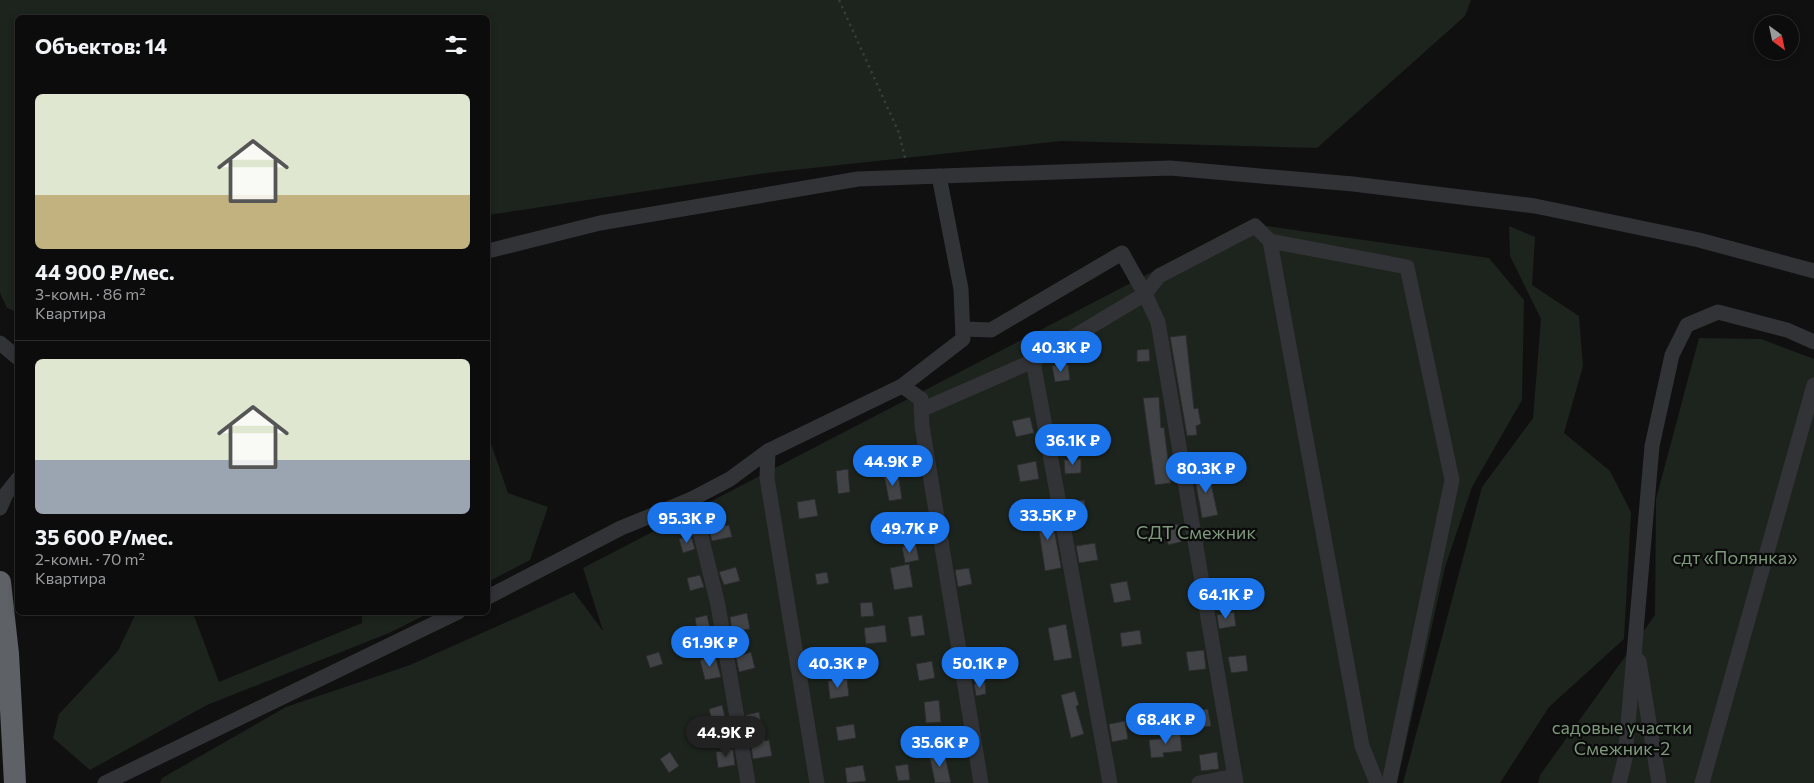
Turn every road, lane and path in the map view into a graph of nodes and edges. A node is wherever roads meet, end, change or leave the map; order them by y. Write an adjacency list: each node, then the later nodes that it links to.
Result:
1 (838, 0): 3 (path)
2 (939, 176): 3 (street); 6 (street); 8 (street)
3 (909, 177): 5 (street)
4 (1270, 241): 7 (street); 32 (street); 33 (street)
5 (490, 251)
6 (1814, 271)
7 (1145, 294): 8 (street); 12 (street); 24 (street)
8 (963, 329): 14 (street)
9 (1814, 342): 23 (street)
10 (0, 343): 11 (street)
11 (15, 356)
12 (1033, 361): 15 (street); 30 (street)
13 (1814, 385): 36 (street)
14 (902, 386): 15 (street); 16 (street)
15 (921, 410): 29 (street)
16 (768, 451): 18 (street); 28 (street)
17 (15, 483): 19 (street)
18 (692, 499): 21 (street); 27 (street)
19 (0, 508)
20 (0, 582): 25 (highway)
21 (490, 596)
22 (452, 615): 26 (street)
23 (1636, 636): 34 (street); 35 (street)
24 (1236, 780): 31 (street)
25 (15, 783)
26 (105, 783)
27 (748, 783)
28 (818, 783)
29 (981, 783)
30 (1110, 783)
31 (1199, 783)
32 (1377, 783)
33 (1389, 783)
34 (1619, 783)
35 (1658, 783)
36 (1702, 783)

